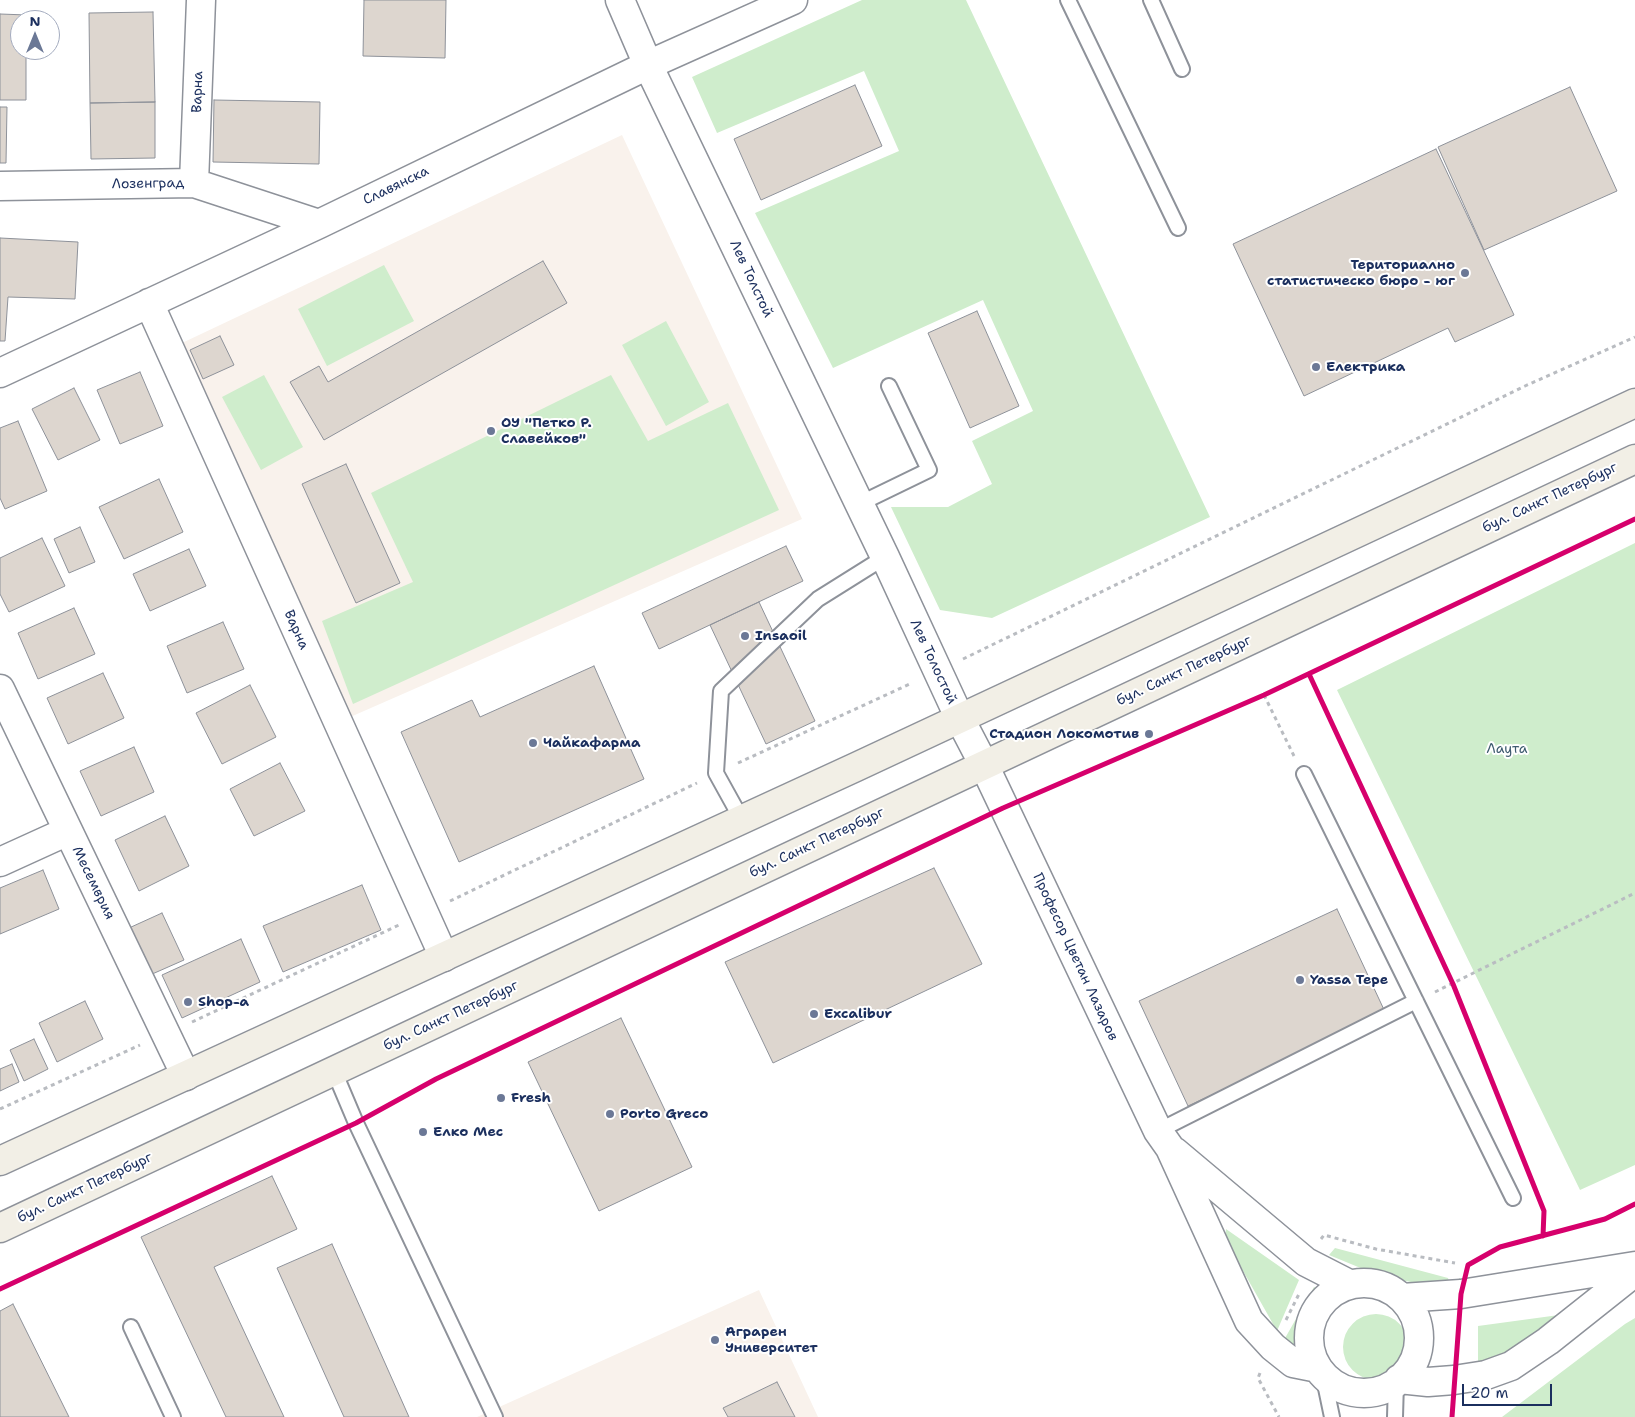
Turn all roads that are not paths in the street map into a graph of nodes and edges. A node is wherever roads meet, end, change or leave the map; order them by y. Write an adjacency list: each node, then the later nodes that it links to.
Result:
1 (201, 0): 8 (street, Варна)
2 (620, 0): 6 (street, Лев Толстой)
3 (793, 0): 6 (street, Славянска)
4 (1068, 0): 11 (lane)
5 (1150, 0): 7 (lane)
6 (648, 65): 10 (street, Славянска); 17 (street, Лев Толстой)
7 (1182, 69)
8 (194, 183): 9 (street, Лозенград); 10 (street, Лозенград)
9 (0, 186)
10 (319, 224): 12 (street, Славянска)
11 (1178, 228)
12 (149, 303): 13 (street, Славянска); 26 (street, Варна)
13 (0, 373)
14 (889, 386): 17 (lane)
15 (1635, 403): 20 (main road)
16 (1635, 459): 21 (main road, бул. Санкт Петербург)
17 (859, 504): 18 (street, Лев Толстой)
18 (885, 557): 20 (street, Лев Толостой); 23 (lane)
19 (0, 689): 24 (street, Месемврия)
20 (960, 719): 21 (street, Лев Толостой); 23 (main road)
21 (984, 765): 28 (main road, бул. Санкт Петербург); 30 (street, Професор Цветан Лазаров)
22 (1304, 774): 27 (lane)
23 (742, 820): 26 (main road)
24 (68, 831): 25 (street); 29 (street, Месемврия)
25 (0, 862)
26 (444, 957): 29 (main road)
27 (1416, 1002): 30 (lane); 32 (lane)
28 (334, 1071): 33 (main road, бул. Санкт Петербург); 42 (lane)
29 (186, 1076): 31 (main road)
30 (1164, 1140): 36 (street, Професор Цветан Лазаров); 39 (street, Професор Цветан Лазаров)
31 (0, 1161)
32 (1513, 1198)
33 (0, 1228)
34 (1635, 1266): 37 (street)
35 (1635, 1272): 40 (street)
36 (1349, 1284): 37 (street); 39 (street)
37 (1402, 1298): 40 (street)
38 (131, 1327): 41 (lane)
39 (1320, 1371): 40 (street); 43 (lane)
40 (1398, 1380): 44 (lane)
41 (173, 1417)
42 (495, 1417)
43 (1332, 1417)
44 (1395, 1417)

